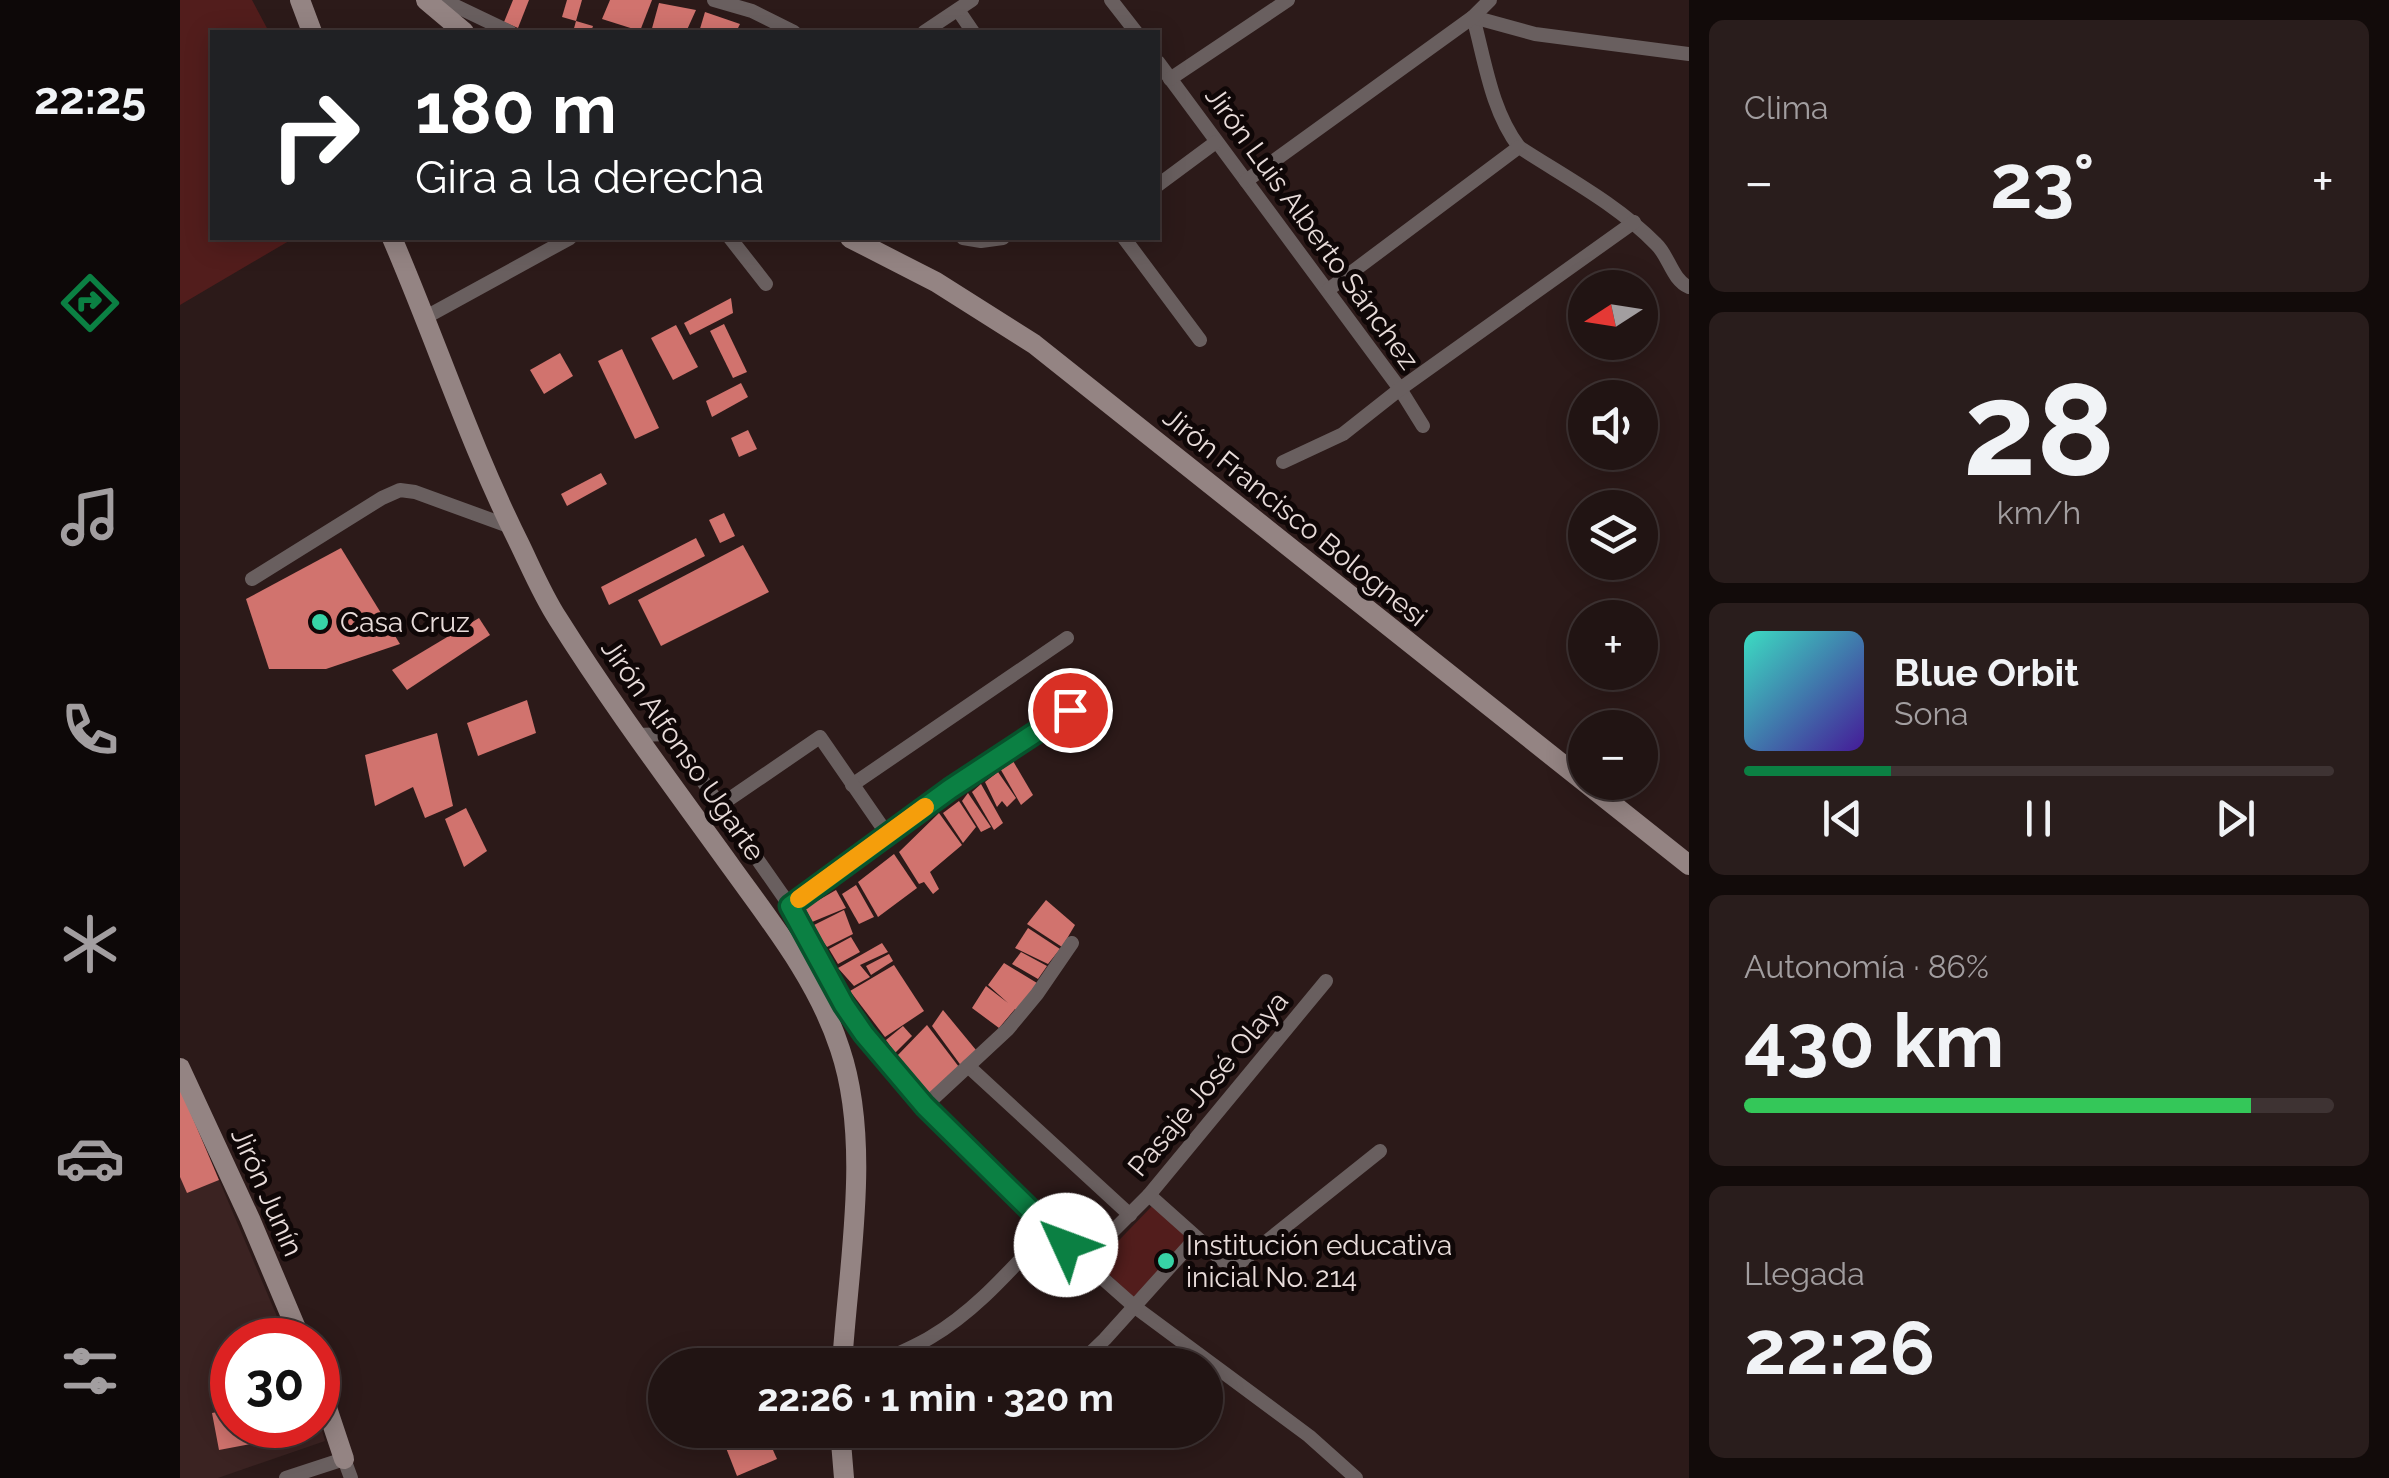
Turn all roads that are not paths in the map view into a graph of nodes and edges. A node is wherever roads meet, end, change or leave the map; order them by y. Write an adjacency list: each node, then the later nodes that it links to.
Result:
1 (300, 0): 14 (main road)
2 (426, 0): 15 (main road)
3 (442, 0): 16 (street)
4 (714, 0): 11 (street)
5 (768, 0): 11 (street)
6 (972, 0): 12 (street)
7 (1111, 0): 20 (street)
8 (1288, 0): 10 (street)
9 (1490, 0): 13 (street)
10 (1272, 5): 23 (street)
11 (748, 6): 17 (street)
12 (958, 10): 18 (street); 19 (street)
13 (1473, 16): 21 (street); 25 (street); 26 (street)
14 (311, 30)
15 (462, 30)
16 (506, 30)
17 (790, 30)
18 (927, 30)
19 (973, 30)
20 (1134, 30)
21 (1689, 54)
22 (1160, 65): 23 (street, Jirón Luis Alberto Sánchez)
23 (1170, 79): 24 (street, Jirón Luis Alberto Sánchez)
24 (1216, 142): 26 (street, Jirón Luis Alberto Sánchez); 27 (street)
25 (1519, 147): 28 (street); 36 (street)
26 (1246, 180): 36 (street, Jirón Luis Alberto Sánchez)
27 (1160, 183)
28 (1634, 222): 35 (street); 39 (street)
29 (393, 240): 37 (main road, Jirón Alfonso Ugarte)
30 (566, 240): 37 (street)
31 (732, 240): 34 (street)
32 (854, 240): 50 (main road, Jirón Francisco Bolognesi)
33 (1125, 240): 38 (street)
34 (766, 284)
35 (1686, 286)
36 (1328, 290): 39 (street, Jirón Luis Alberto Sánchez)
37 (426, 317): 42 (main road, Jirón Alfonso Ugarte)
38 (1200, 340)
39 (1400, 388): 40 (street, Jirón Luis Alberto Sánchez); 41 (street)
40 (1422, 426)
41 (1283, 462)
42 (511, 527): 43 (street); 46 (main road, Jirón Alfonso Ugarte)
43 (252, 579)
44 (1067, 638): 47 (street)
45 (1070, 710): 49 (street)
46 (636, 735): 48 (street); 52 (main road, Jirón Alfonso Ugarte)
47 (852, 785): 48 (street); 49 (street)
48 (722, 804): 51 (street)
49 (887, 834): 51 (street)
50 (1689, 866)
51 (790, 906): 52 (street)
52 (797, 941): 57 (street); 66 (main road, Jirón Alfonso Ugarte)
53 (1072, 943): 55 (street)
54 (1326, 981): 59 (street, Pasaje José Olaya)
55 (968, 1066): 57 (street); 60 (street)
56 (180, 1068): 65 (main road, Jirón Junín)
57 (925, 1106): 61 (street)
58 (1380, 1151): 62 (street)
59 (1149, 1195): 60 (street, Pasaje José Olaya); 62 (street)
60 (1130, 1215): 63 (street, Pasaje José Olaya)
61 (1048, 1230): 63 (street); 67 (street)
62 (1196, 1238): 64 (street)
63 (1084, 1260): 64 (street)
64 (1135, 1307): 68 (street); 73 (street)
65 (292, 1318)
66 (843, 1348)
67 (909, 1348)
68 (1095, 1348)
69 (842, 1448): 72 (main road)
70 (347, 1469): 71 (street)
71 (286, 1478)
72 (844, 1478)
73 (1356, 1478)

